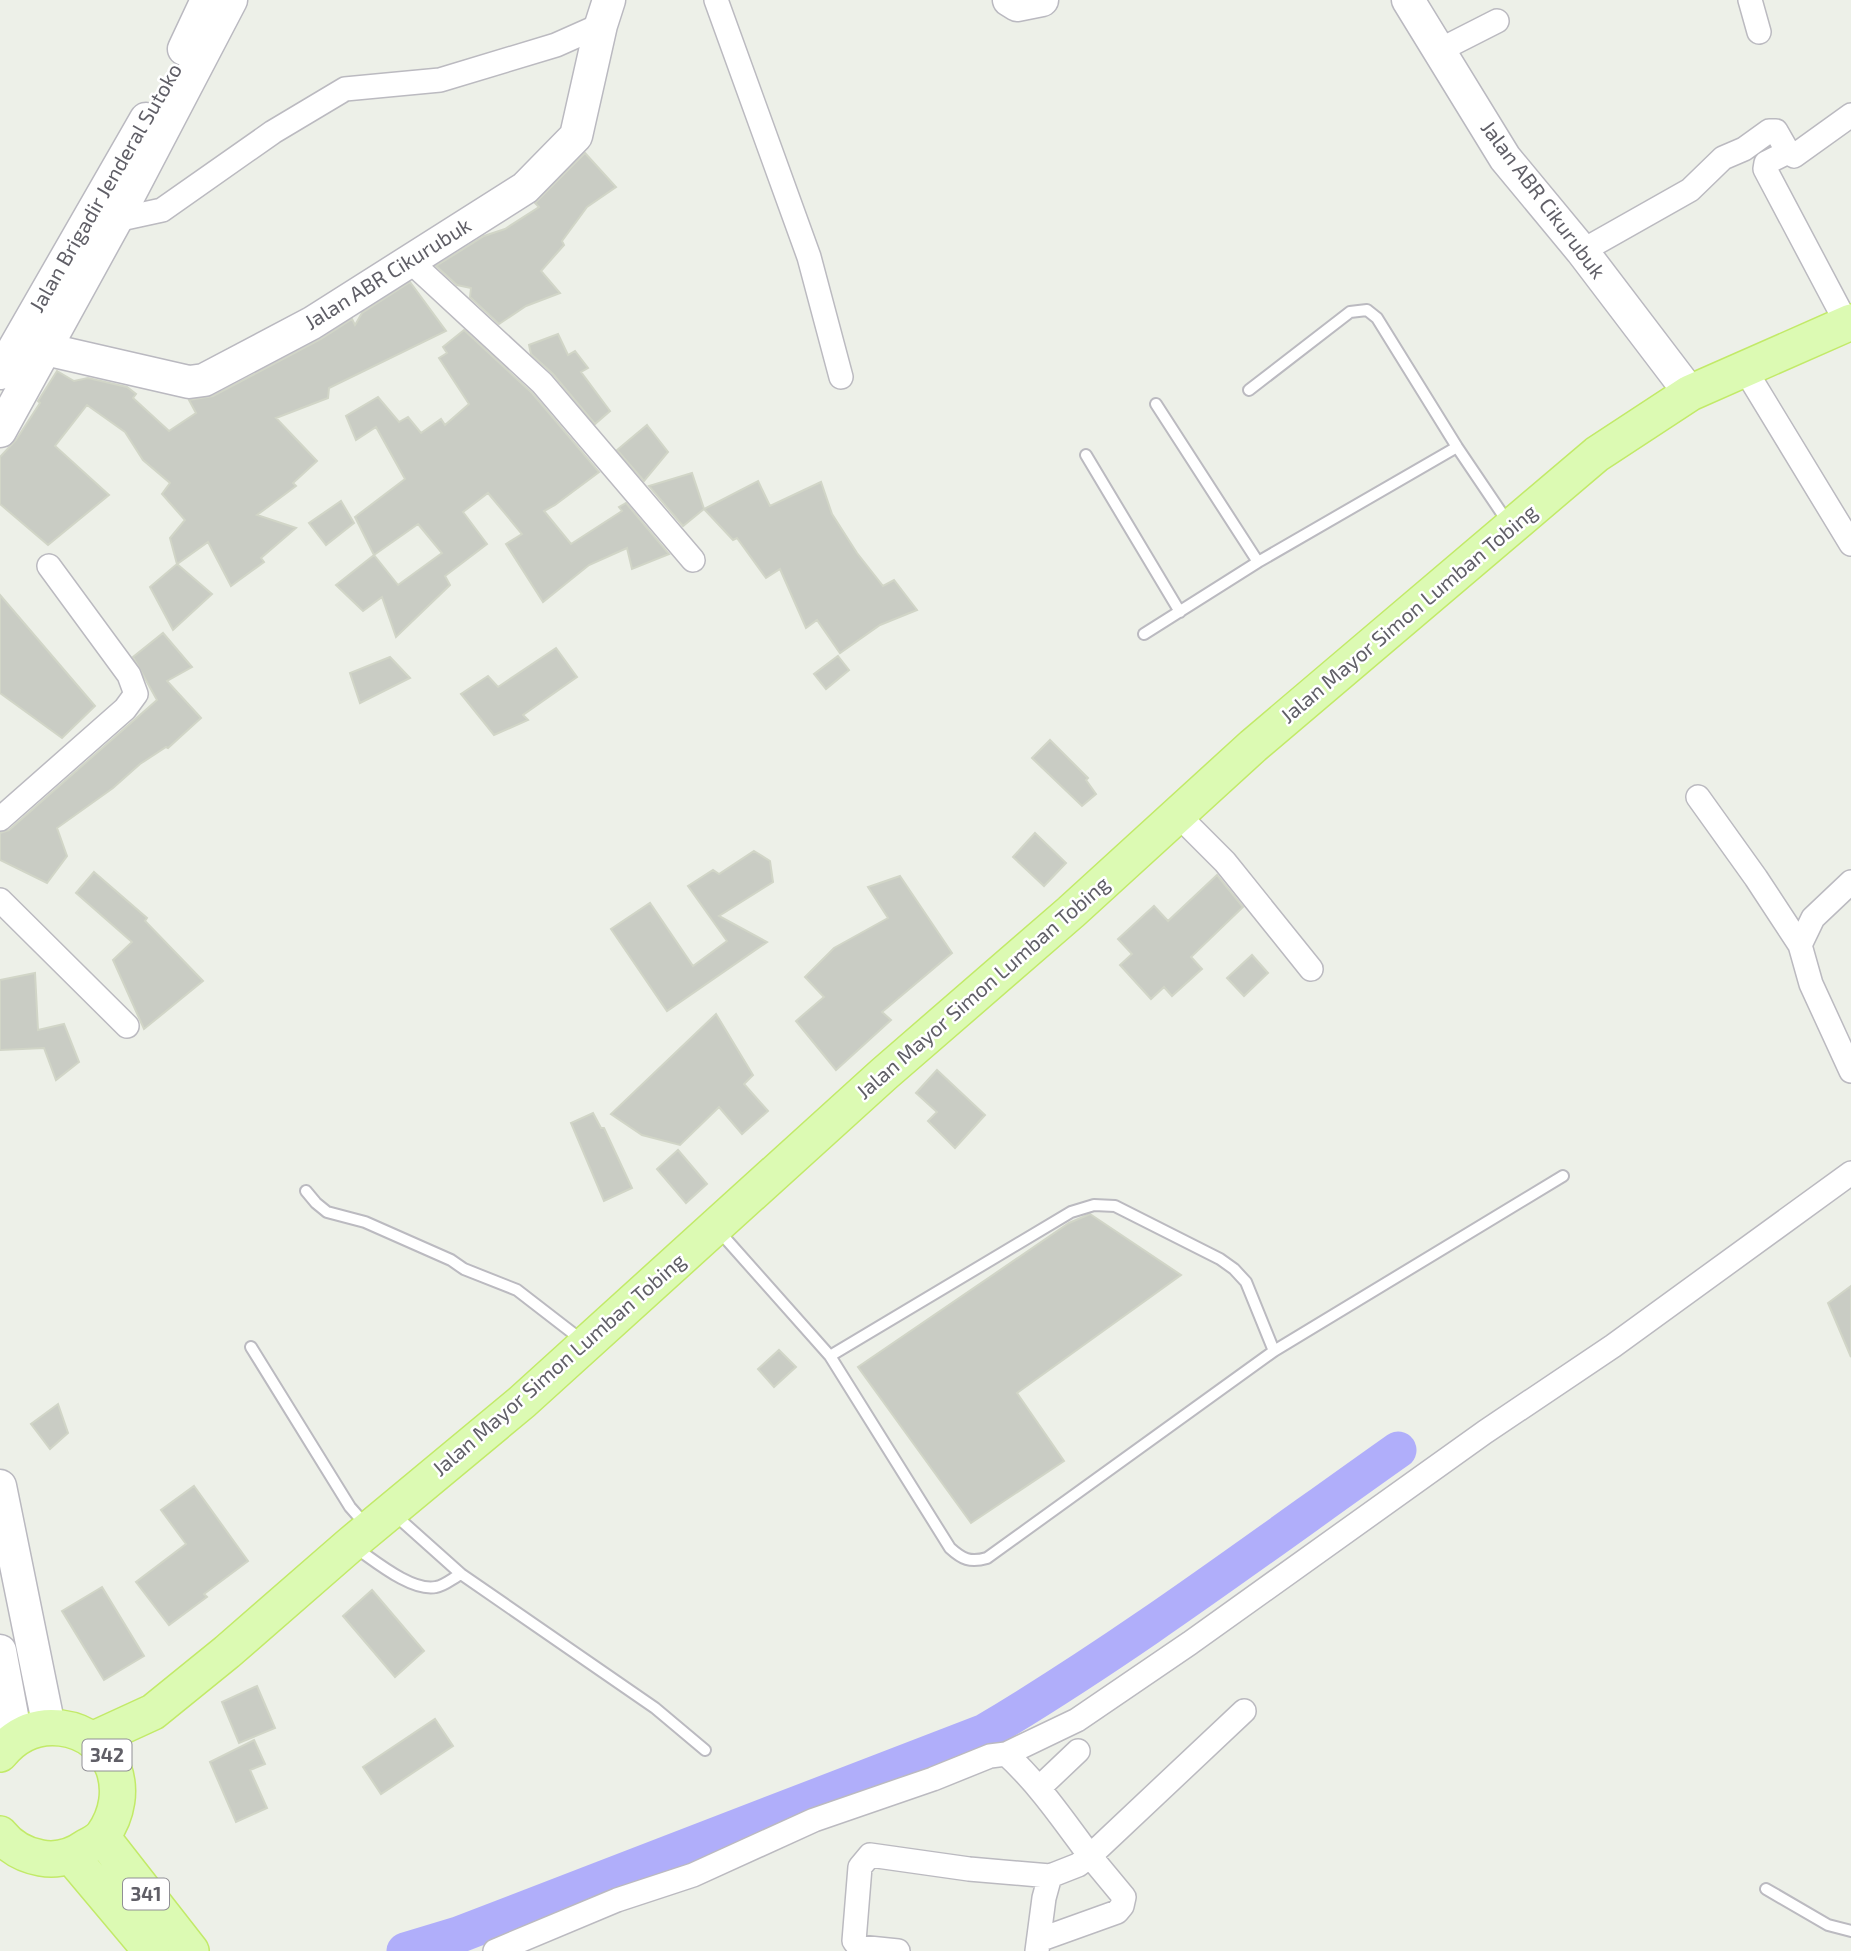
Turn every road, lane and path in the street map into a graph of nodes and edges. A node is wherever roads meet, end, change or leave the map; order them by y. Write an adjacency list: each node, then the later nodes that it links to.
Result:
1 (207, 0): 15 (street, Jalan Brigadir Jenderal Sutoko)
2 (231, 0): 14 (street)
3 (716, 0): 22 (street)
4 (1009, 0): 5 (street)
5 (1042, 0)
6 (1408, 0): 11 (street, Jalan ABR Cikurubuk)
7 (1750, 0): 10 (street)
8 (605, 13): 14 (street); 17 (street, Jalan ABR Cikurubuk)
9 (1497, 21): 11 (street)
10 (1759, 32)
11 (1438, 51): 16 (street, Jalan ABR Cikurubuk)
12 (1851, 115): 13 (street)
13 (1788, 152): 16 (street); 18 (street)
14 (116, 220): 15 (street)
15 (91, 241): 19 (street); 21 (street, Jalan Brigadir Jenderal Sutoko)
16 (1582, 251): 24 (street, Jalan ABR Cikurubuk)
17 (410, 261): 19 (street, Jalan ABR Cikurubuk); 31 (street)
18 (1849, 323): 20 (main road, Jalan Mayor Simon Lumban Tobing)
19 (45, 349): 26 (street)
20 (1744, 368): 24 (main road, Jalan Mayor Simon Lumban Tobing); 30 (street)
21 (0, 373)
22 (841, 377)
23 (1250, 390): 27 (lane)
24 (1690, 393): 29 (main road, Jalan Mayor Simon Lumban Tobing)
25 (1156, 404): 32 (lane)
26 (0, 431)
27 (1457, 446): 29 (lane); 32 (lane)
28 (1086, 455): 34 (lane)
29 (1511, 527): 37 (main road, Jalan Mayor Simon Lumban Tobing)
30 (1851, 544)
31 (693, 561)
32 (1258, 562): 34 (lane)
33 (49, 566): 38 (street)
34 (1180, 612): 35 (lane)
35 (1144, 634)
36 (1698, 797): 41 (street)
37 (1178, 815): 42 (street); 48 (main road, Jalan Mayor Simon Lumban Tobing)
38 (0, 819)
39 (1851, 882): 41 (street)
40 (0, 900): 43 (street)
41 (1800, 945): 44 (street)
42 (1311, 969)
43 (127, 1026)
44 (1851, 1071)
45 (1851, 1173): 64 (street)
46 (1563, 1176): 51 (lane)
47 (306, 1191): 49 (lane)
48 (716, 1228): 49 (main road, Jalan Mayor Simon Lumban Tobing); 52 (lane)
49 (585, 1343): 54 (main road, Jalan Mayor Simon Lumban Tobing)
50 (251, 1347): 54 (lane)
51 (1275, 1351): 52 (lane); 52 (lane)
52 (830, 1356)
53 (0, 1486): 59 (street)
54 (370, 1528): 55 (lane); 55 (lane); 58 (main road, Jalan Mayor Simon Lumban Tobing)
55 (461, 1574): 62 (lane)
56 (0, 1651): 61 (street)
57 (1244, 1711): 69 (street)
58 (153, 1712): 60 (main road, Jalan Mayor Simon Lumban Tobing); 65 (main road, Jalan Mayor Simon Lumban Tobing)
59 (49, 1727): 60 (main road, 342); 61 (main road)
60 (92, 1740): 65 (main road, 342)
61 (6, 1742)
62 (705, 1750)
63 (1078, 1751): 66 (street)
64 (1006, 1754): 66 (street); 78 (street)
65 (117, 1781): 68 (main road, 342)
66 (1039, 1788): 69 (street)
67 (0, 1834): 71 (main road)
68 (102, 1837): 70 (main road); 77 (main road, 341)
69 (1090, 1856): 72 (street); 75 (street)
70 (72, 1857): 71 (main road); 76 (main road, 341)
71 (14, 1862)
72 (1050, 1876): 75 (street); 79 (street)
73 (1766, 1889): 74 (lane)
74 (1851, 1931)
75 (1038, 1946)
76 (151, 1951)
77 (191, 1951)
78 (495, 1951)
79 (898, 1951)

